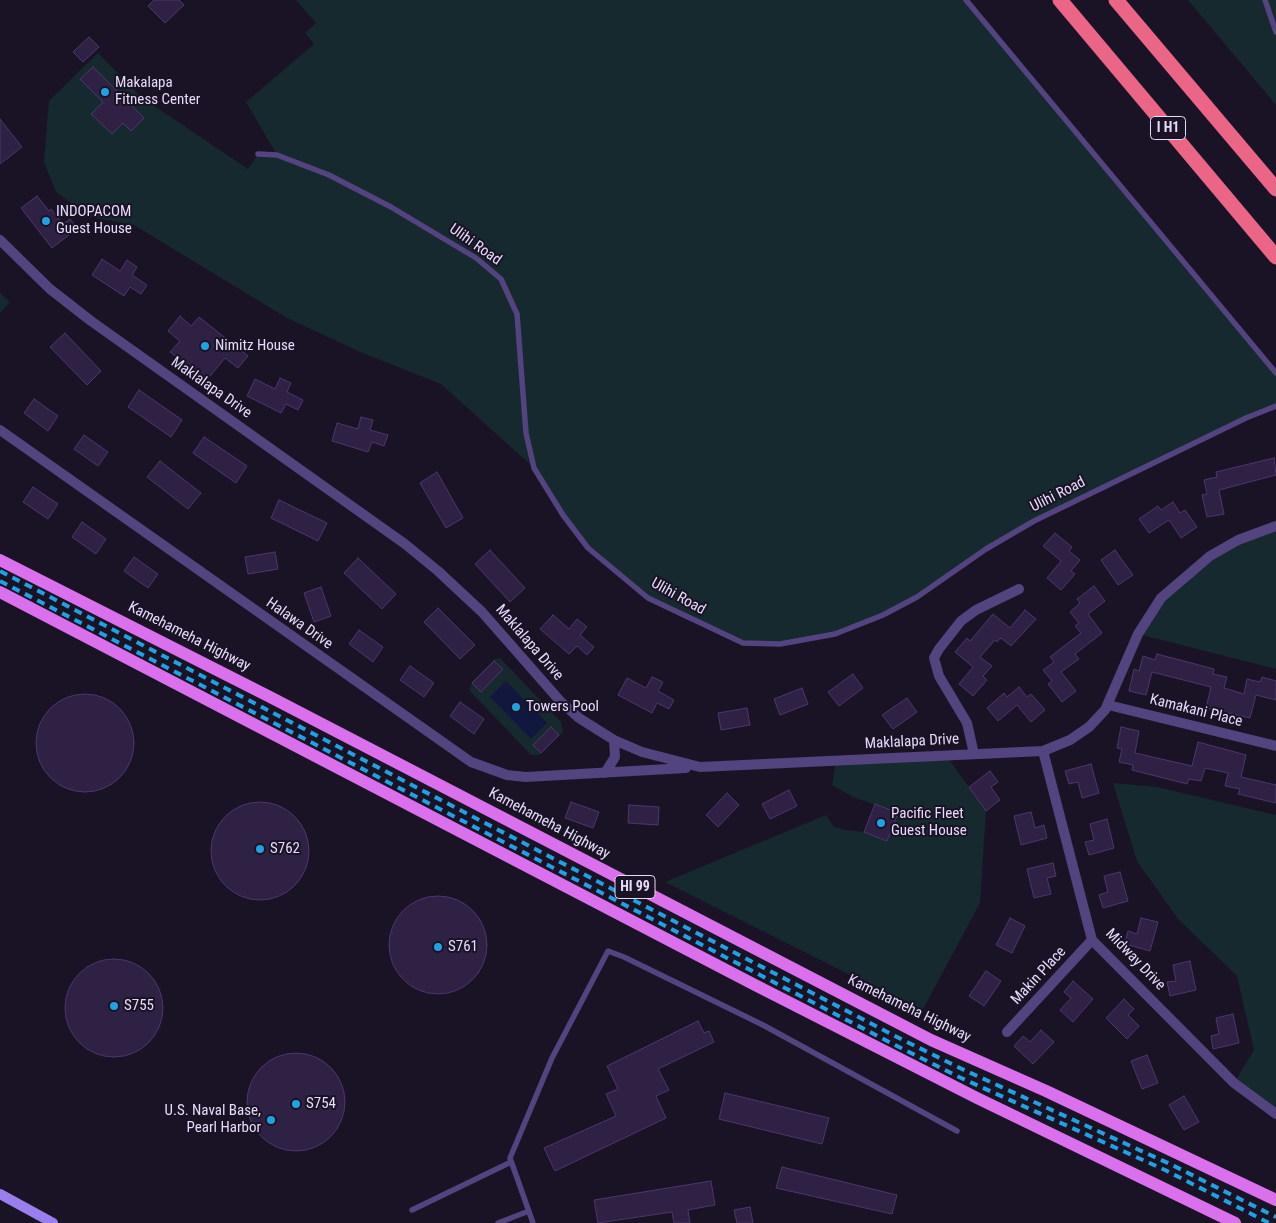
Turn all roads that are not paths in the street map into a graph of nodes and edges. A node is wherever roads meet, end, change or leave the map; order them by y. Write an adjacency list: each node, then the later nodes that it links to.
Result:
1 (966, 0): 10 (lane)
2 (1060, 0): 9 (highway, I H1)
3 (1116, 0): 7 (highway)
4 (1266, 0): 5 (lane)
5 (1276, 32)
6 (258, 154): 11 (lane, Ulihi Road)
7 (1276, 189)
8 (0, 240): 18 (street, Maklalapa Drive)
9 (1276, 257)
10 (1276, 373)
11 (1276, 406)
12 (0, 430): 23 (street, Halawa Drive)
13 (1276, 526): 17 (street, Maklalapa Drive)
14 (0, 560): 30 (main road, Kamehameha Highway / HI 99)
15 (1019, 589): 21 (street)
16 (0, 592): 36 (main road, HI 99)
17 (1108, 705): 19 (street, Kamakani Place); 20 (street, Maklalapa Drive)
18 (614, 740): 22 (street, Maklalapa Drive); 23 (street)
19 (1276, 746)
20 (1043, 751): 21 (street, Maklalapa Drive); 24 (street, Midway Drive)
21 (974, 754): 22 (street, Maklalapa Drive)
22 (700, 767): 23 (street, Halawa Drive)
23 (605, 773)
24 (1092, 940): 25 (street, Makin Place); 26 (street, Midway Drive)
25 (1007, 1032)
26 (1276, 1114)
27 (957, 1131): 28 (lane)
28 (511, 1162): 31 (lane); 32 (lane)
29 (0, 1194): 33 (street)
30 (1274, 1199)
31 (412, 1210)
32 (529, 1211): 34 (lane); 35 (lane)
33 (53, 1223)
34 (498, 1223)
35 (533, 1223)
36 (1235, 1223)

